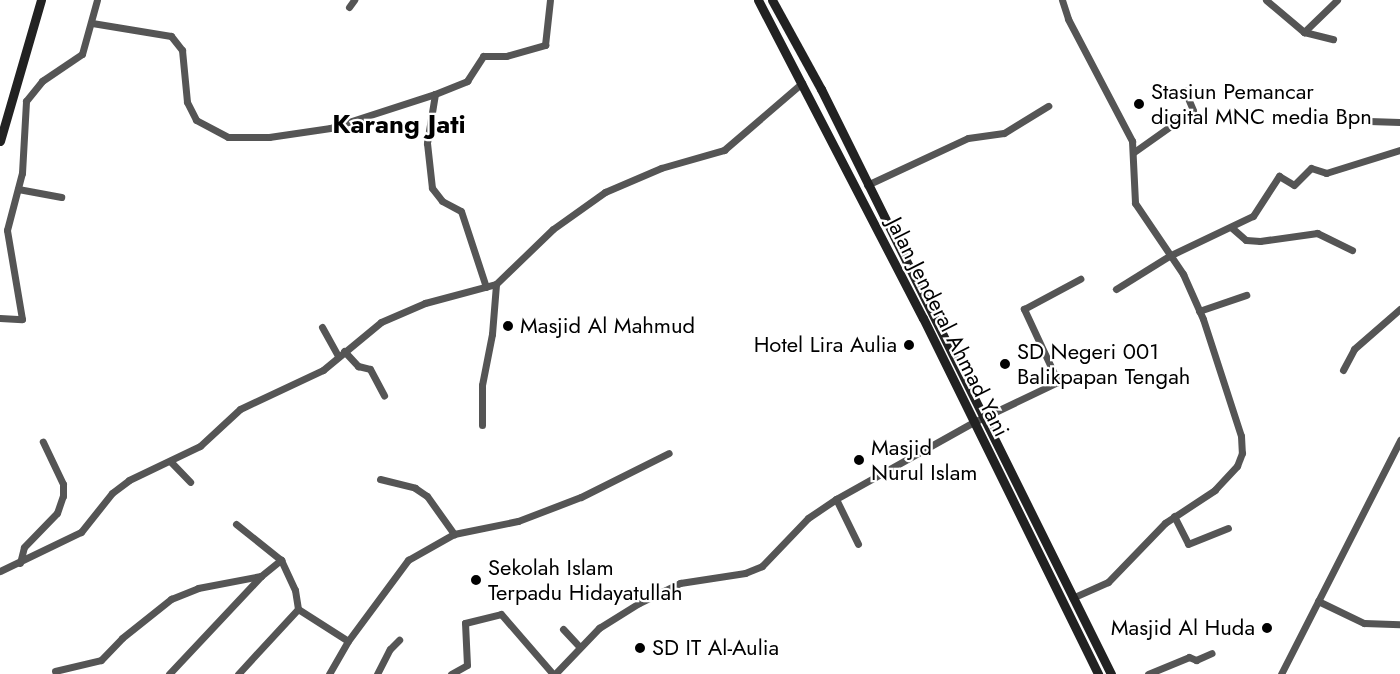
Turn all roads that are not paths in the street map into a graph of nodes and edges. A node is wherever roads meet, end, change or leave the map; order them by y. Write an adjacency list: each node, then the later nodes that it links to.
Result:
1 (41, 0): 20 (main road)
2 (97, 0): 11 (street)
3 (354, 0): 10 (street)
4 (550, 0): 16 (street)
5 (758, 0): 14 (main road, Jalan Jenderal Ahmad Yani)
6 (772, 0): 23 (main road, Jalan Jenderal Ahmad Yani)
7 (1062, 0): 22 (street)
8 (1266, 0): 12 (street)
9 (1337, 0): 12 (street)
10 (349, 7)
11 (92, 23): 16 (street); 24 (street)
12 (1304, 32): 13 (street)
13 (1333, 39)
14 (802, 83): 30 (street); 43 (main road, Jalan Jenderal Ahmad Yani)
15 (1185, 91): 22 (street)
16 (435, 94): 31 (street)
17 (1048, 106): 23 (street)
18 (1369, 122): 19 (street)
19 (1400, 122)
20 (0, 141)
21 (1400, 150): 26 (street)
22 (1134, 152): 28 (street)
23 (867, 185): 42 (main road, Jalan Jenderal Ahmad Yani)
24 (18, 189): 25 (street); 36 (street)
25 (61, 197)
26 (1232, 228): 27 (street); 28 (street)
27 (1352, 250)
28 (1169, 256): 32 (street); 35 (street)
29 (1080, 279): 42 (street)
30 (496, 284): 31 (street); 44 (street)
31 (486, 287): 38 (street)
32 (1116, 289)
33 (1246, 295): 35 (street)
34 (1400, 309): 40 (street)
35 (1199, 311): 52 (street)
36 (0, 318)
37 (322, 327): 39 (street)
38 (344, 351): 39 (street); 41 (street)
39 (338, 356): 48 (street)
40 (1343, 370)
41 (384, 395)
42 (984, 418): 43 (street); 61 (main road, Jalan Jenderal Ahmad Yani)
43 (974, 422): 51 (street); 77 (main road, Jalan Jenderal Ahmad Yani)
44 (482, 425)
45 (1400, 440): 62 (street)
46 (43, 442): 58 (street)
47 (669, 453): 55 (street)
48 (170, 461): 50 (street); 58 (street)
49 (380, 479): 55 (street)
50 (190, 482)
51 (837, 499): 56 (street); 68 (street)
52 (1174, 516): 54 (street); 61 (street)
53 (236, 524): 57 (street)
54 (1228, 528)
55 (454, 534): 67 (street)
56 (858, 544)
57 (281, 560): 60 (street); 63 (street)
58 (20, 563): 59 (street)
59 (0, 571)
60 (261, 576): 70 (street); 71 (street)
61 (1072, 598): 78 (main road, Jalan Jenderal Ahmad Yani)
62 (1318, 601): 64 (street); 80 (street)
63 (298, 609): 67 (street); 72 (street)
64 (1400, 624)
65 (563, 629): 68 (street)
66 (399, 640): 74 (street)
67 (348, 641): 73 (street)
68 (579, 646): 76 (street)
69 (1212, 653): 79 (street)
70 (54, 671)
71 (170, 674)
72 (238, 674)
73 (328, 674)
74 (377, 674)
75 (451, 674): 76 (street)
76 (554, 674)
77 (1098, 674)
78 (1111, 674)
79 (1148, 674)
80 (1281, 674)

